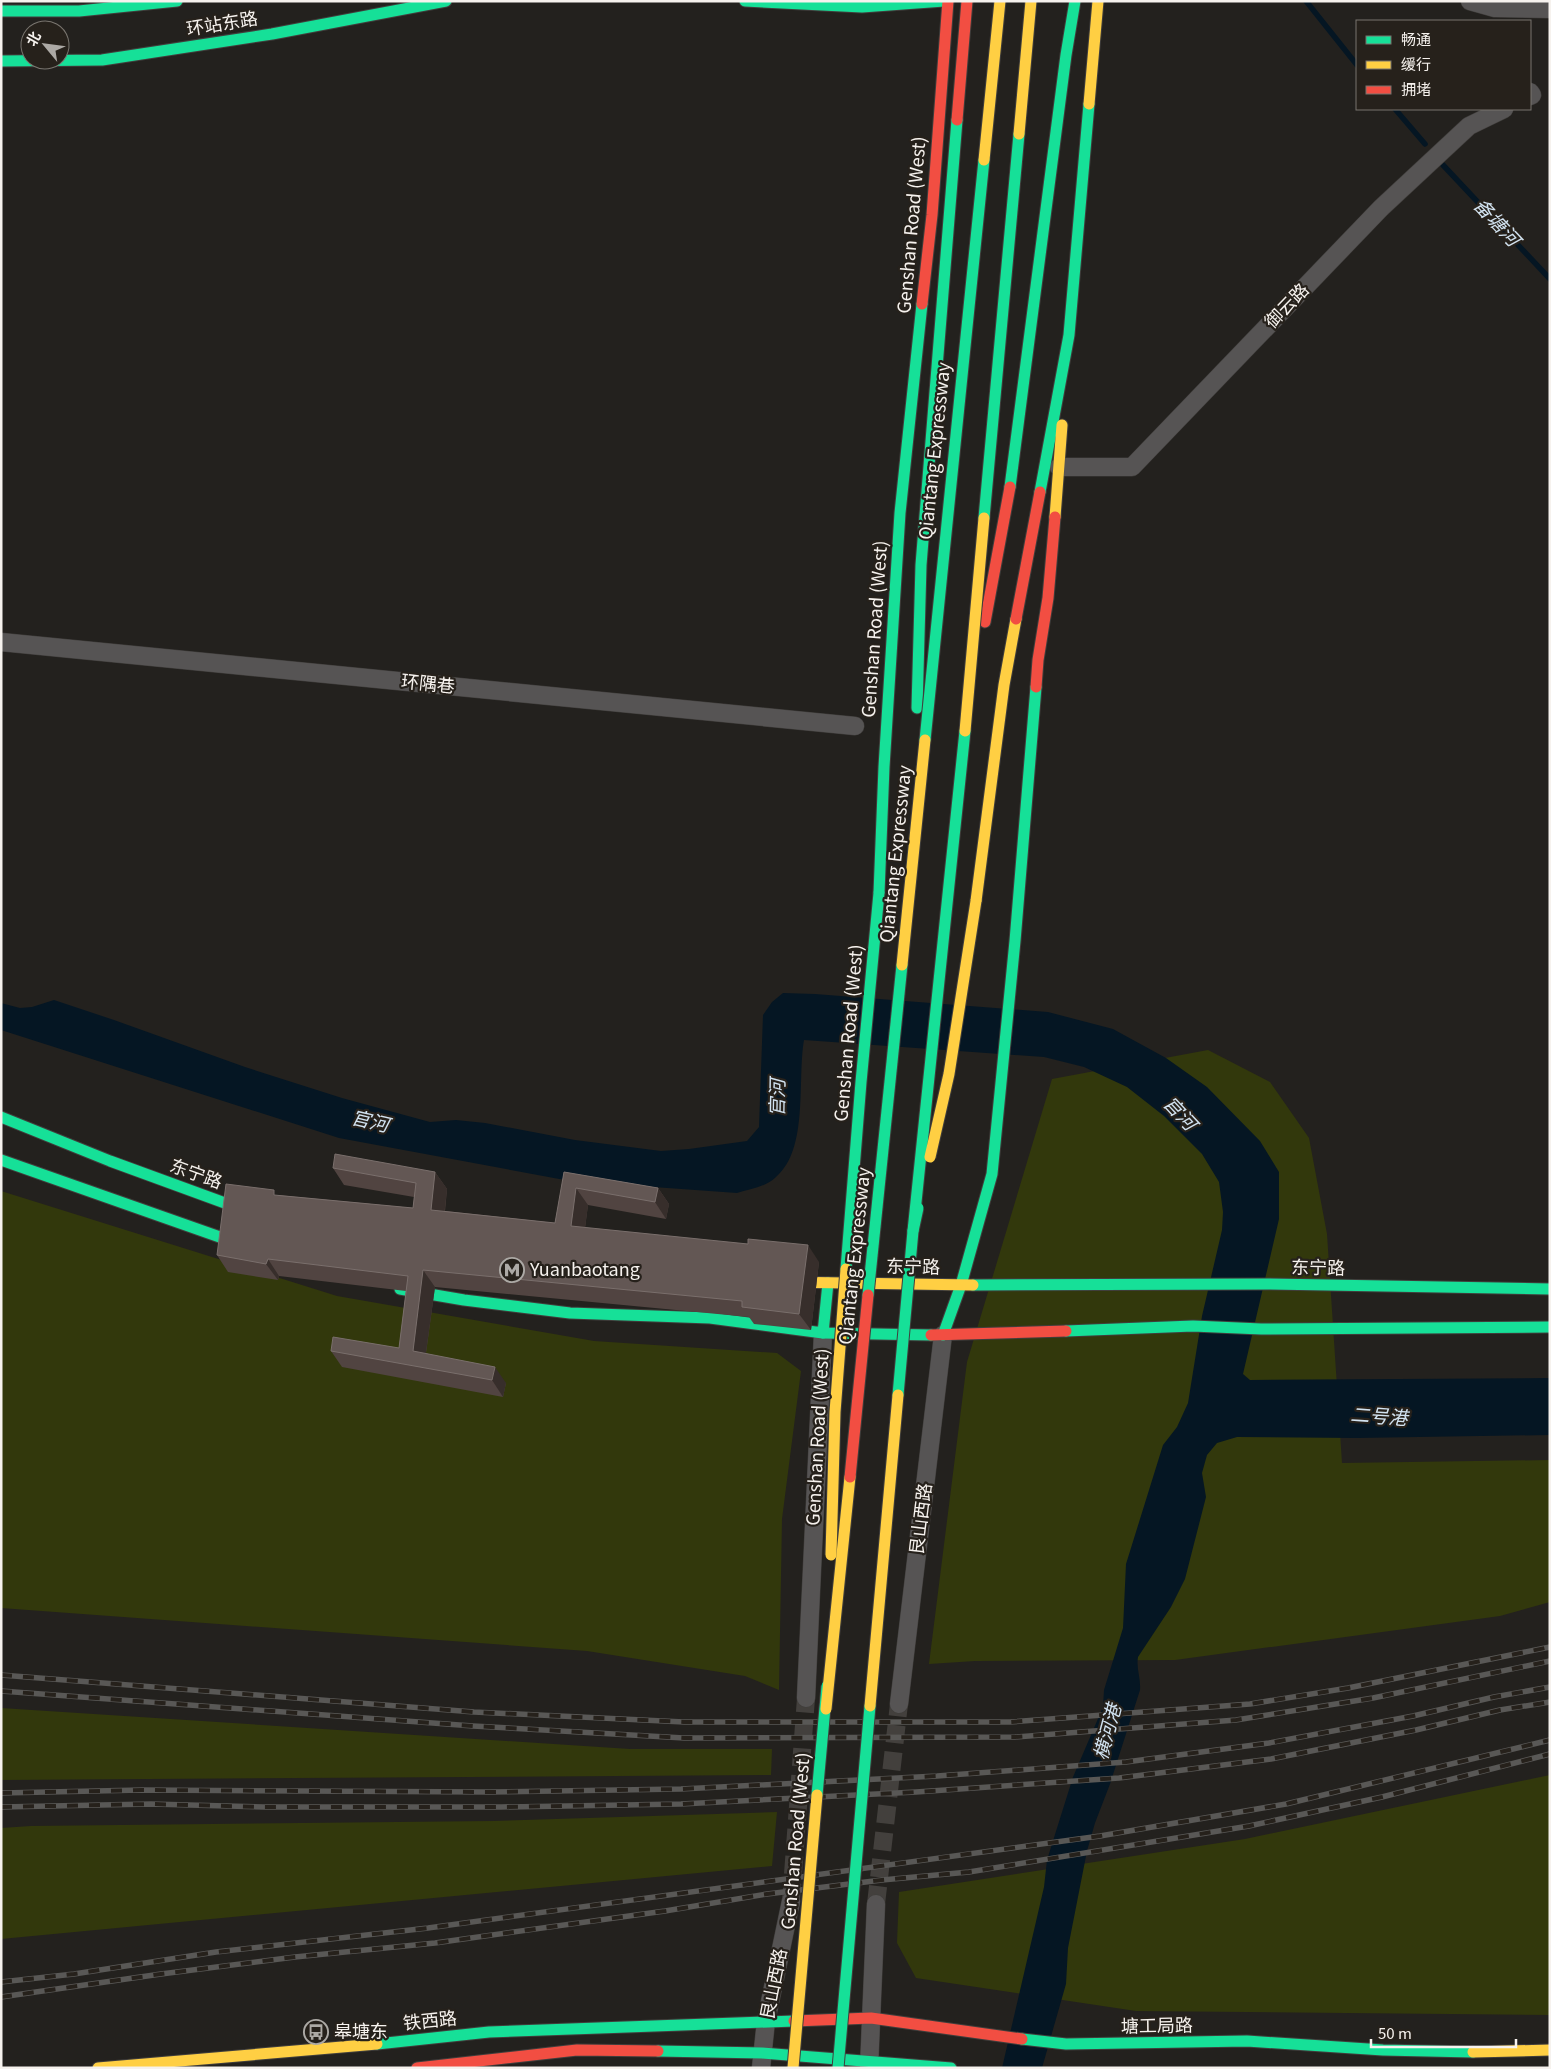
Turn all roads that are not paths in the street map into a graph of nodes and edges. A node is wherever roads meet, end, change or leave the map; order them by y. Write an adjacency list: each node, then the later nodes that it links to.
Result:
1 (177, 1): 13 (main road, 环站东路)
2 (446, 1): 15 (main road, 环站东路)
3 (745, 1): 4 (main road)
4 (944, 1)
5 (948, 1): 38 (main road, Genshan Road (West), bridge)
6 (967, 1): 22 (main road, bridge)
7 (1000, 1): 22 (main road, Qiantang Expressway, bridge)
8 (1031, 1): 21 (main road, bridge)
9 (1075, 1): 21 (main road, bridge)
10 (1098, 1): 17 (main road)
11 (1470, 1): 14 (street)
12 (1550, 9): 14 (street)
13 (1, 11)
14 (1494, 15)
15 (1, 61)
16 (1502, 110): 18 (street, 御云路)
17 (1069, 335): 18 (main road); 26 (main road, bridge)
18 (1059, 467): 30 (main road)
19 (1, 642): 20 (street, 环隅巷)
20 (855, 726)
21 (965, 731): 26 (main road, bridge)
22 (913, 863): 38 (main road, Qiantang Expressway, bridge)
23 (1, 1117): 25 (main road, 东宁路)
24 (1, 1160): 27 (main road)
25 (266, 1217)
26 (913, 1231): 49 (main road, bridge)
27 (266, 1254)
28 (768, 1282): 29 (main road, 东宁路)
29 (828, 1283): 30 (main road, 东宁路); 34 (main road)
30 (961, 1284): 32 (main road, 东宁路); 35 (main road)
31 (388, 1286): 34 (main road)
32 (1550, 1289)
33 (1550, 1327): 35 (main road)
34 (823, 1333): 35 (main road); 36 (street)
35 (943, 1335): 37 (street, 艮山西路)
36 (806, 1698)
37 (899, 1704)
38 (826, 1709): 48 (main road, Genshan Road (West), bridge)
39 (791, 1901): 42 (street, 艮山西路)
40 (876, 1904): 41 (street)
41 (871, 2018): 42 (main road, 塘工局路); 43 (main road, 塘工局路); 45 (street)
42 (766, 2020): 44 (street, 艮山西路); 46 (main road, 铁西路)
43 (1550, 2050)
44 (762, 2061): 45 (main road); 47 (main road)
45 (870, 2064): 50 (main road)
46 (98, 2068)
47 (417, 2068)
48 (793, 2068)
49 (838, 2068)
50 (951, 2068)

